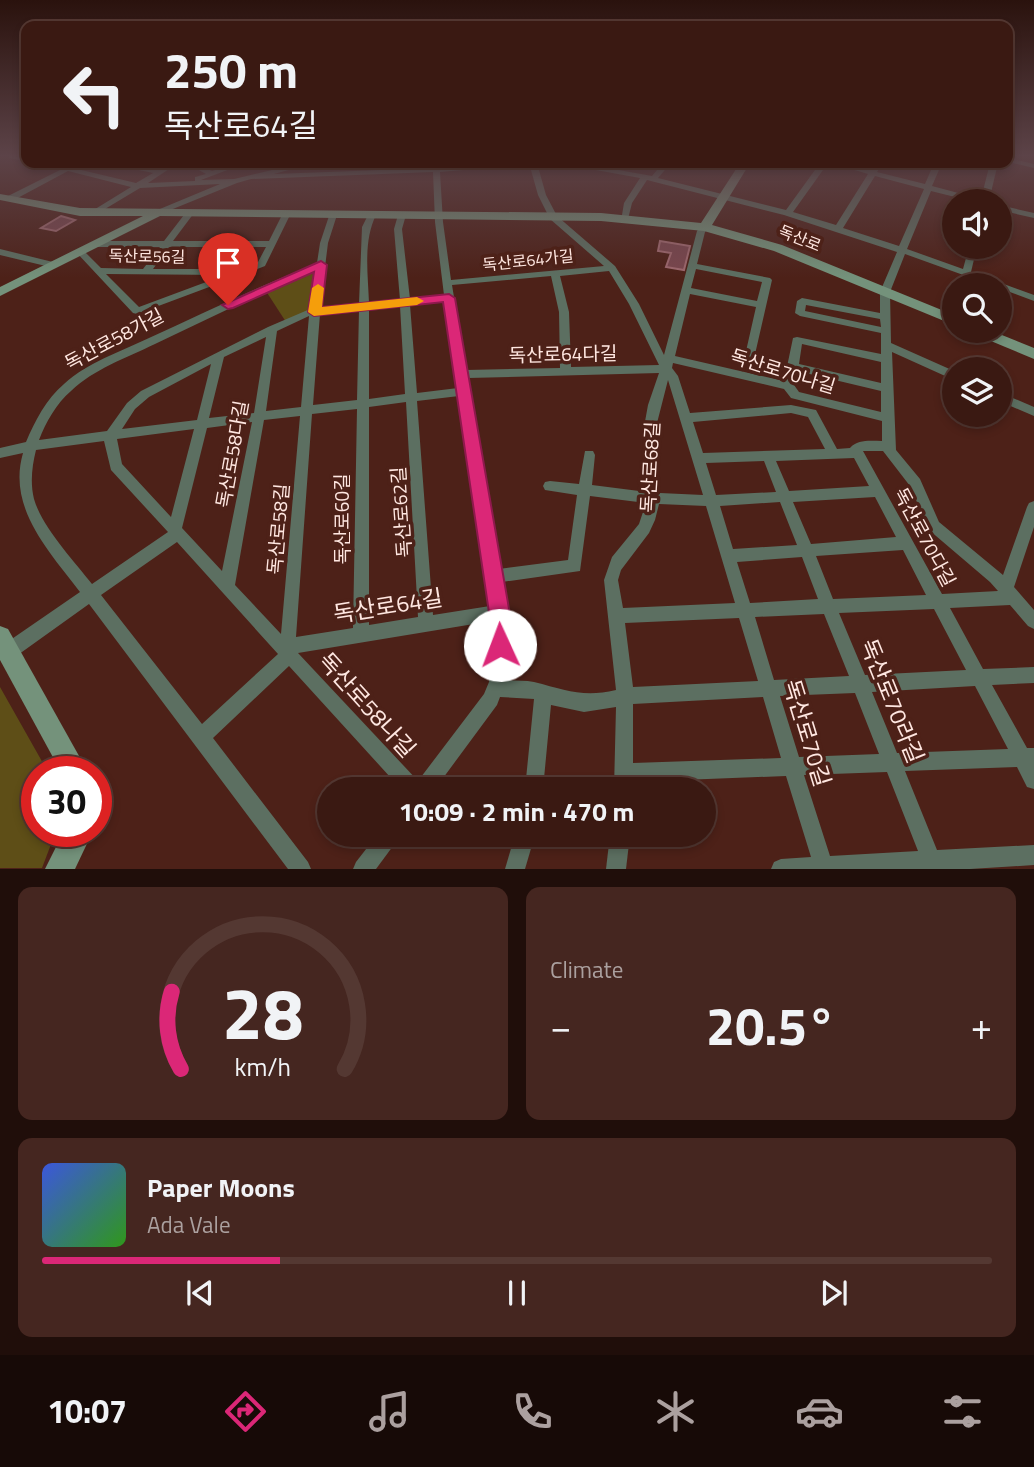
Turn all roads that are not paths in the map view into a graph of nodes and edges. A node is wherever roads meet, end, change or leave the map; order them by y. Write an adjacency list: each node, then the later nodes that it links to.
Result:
1 (121, 197): 14 (street)
2 (197, 197): 15 (street)
3 (438, 197): 21 (street)
4 (543, 197): 23 (street)
5 (633, 197): 24 (street)
6 (723, 197): 25 (main road)
7 (734, 197): 13 (street)
8 (800, 197): 13 (street)
9 (859, 197): 26 (street)
10 (925, 197): 30 (street)
11 (4, 198): 14 (main road, 독산로)
12 (1012, 210): 22 (street)
13 (789, 212): 26 (street)
14 (95, 213): 15 (main road, 독산로)
15 (158, 213): 16 (main road, 독산로); 27 (main road)
16 (190, 214): 17 (main road, 독산로); 28 (street)
17 (286, 215): 18 (main road, 독산로); 29 (street, 독산로56길)
18 (333, 215): 19 (main road, 독산로); 35 (street, 독산로58길)
19 (372, 215): 20 (main road, 독산로); 51 (street, 독산로60길)
20 (402, 215): 21 (main road, 독산로); 49 (street, 독산로62길)
21 (439, 215): 23 (main road, 독산로); 43 (street)
22 (1034, 216)
23 (553, 217): 24 (main road, 독산로); 37 (street)
24 (624, 219): 25 (main road, 독산로)
25 (705, 227): 36 (street); 47 (main road, 독산로)
26 (839, 229): 30 (street)
27 (96, 244): 28 (street); 32 (main road)
28 (167, 244): 29 (street); 39 (street)
29 (271, 244): 40 (street, 독산로56길)
30 (903, 250): 42 (street); 47 (street)
31 (0, 252): 34 (street)
32 (80, 252): 34 (main road); 38 (street)
33 (970, 259): 42 (street)
34 (54, 265): 46 (main road)
35 (321, 265): 52 (street, 독산로58길); 78 (street, 독산로58가길)
36 (692, 266): 44 (street); 50 (street)
37 (612, 268): 41 (street, 독산로64가길); 60 (street)
38 (98, 271): 39 (street, 독산로56길); 40 (street, 독산로56길)
39 (146, 271): 40 (street, 독산로56길)
40 (238, 272)
41 (555, 273): 43 (street, 독산로64가길); 63 (street)
42 (966, 273)
43 (448, 290): 49 (street); 64 (street)
44 (687, 290): 50 (street); 60 (street)
45 (1012, 290): 48 (street)
46 (0, 292)
47 (885, 292): 53 (main road, 독산로); 55 (street)
48 (1034, 298)
49 (405, 302): 51 (street); 68 (street, 독산로62길)
50 (762, 305): 59 (street)
51 (363, 306): 52 (street); 70 (street, 독산로60길)
52 (314, 312): 54 (street); 71 (street, 독산로58길)
53 (942, 315)
54 (272, 329): 58 (street); 73 (street, 독산로58다길)
55 (885, 338): 55 (street); 61 (street); 62 (street); 66 (street)
56 (1008, 343): 57 (main road)
57 (1034, 354)
58 (219, 355): 76 (street); 77 (street)
59 (750, 360)
60 (667, 363): 63 (street, 독산로64다길); 65 (street, 독산로70나길); 74 (street, 독산로70길); 90 (street, 독산로68길)
61 (793, 366): 65 (street); 66 (street)
62 (942, 369)
63 (566, 371): 64 (street, 독산로64다길)
64 (461, 374): 67 (street)
65 (788, 386): 75 (street, 독산로70나길)
66 (887, 387): 75 (street)
67 (464, 391): 68 (street); 97 (street)
68 (411, 398): 70 (street); 107 (street, 독산로62길)
69 (1012, 402): 72 (street)
70 (361, 404): 71 (street); 108 (street, 독산로60길)
71 (307, 411): 73 (street); 110 (street, 독산로58길)
72 (1034, 412)
73 (259, 417): 76 (street); 98 (street, 독산로58다길)
74 (686, 418): 82 (street); 85 (street, 독산로70길)
75 (887, 418): 79 (street)
76 (203, 424): 77 (street); 93 (street)
77 (111, 435): 78 (street); 93 (street, 독산로58나길)
78 (32, 446): 80 (street); 100 (street, 독산로58가길)
79 (888, 446): 81 (street); 99 (street)
80 (0, 453)
81 (858, 453): 82 (street); 88 (street, 독산로70다길)
82 (834, 454): 84 (street)
83 (589, 456): 87 (street)
84 (768, 456): 85 (street); 89 (street, 독산로70라길)
85 (698, 458): 91 (street, 독산로70길)
86 (550, 486): 87 (street)
87 (585, 490): 90 (street); 97 (street)
88 (878, 491): 89 (street); 94 (street, 독산로70다길)
89 (784, 497): 91 (street); 95 (street, 독산로70라길)
90 (652, 498): 91 (street); 105 (street, 독산로68길)
91 (712, 501): 96 (street, 독산로70길)
92 (1034, 507): 99 (street)
93 (177, 532): 98 (street, 독산로58나길); 100 (street)
94 (906, 542): 95 (street); 101 (street, 독산로70다길)
95 (806, 550): 96 (street); 102 (street, 독산로70라길)
96 (729, 556): 103 (street, 독산로70길)
97 (494, 576): 104 (street)
98 (227, 586): 110 (street, 독산로58나길)
99 (1010, 593): 101 (street); 106 (street)
100 (91, 594): 109 (street); 118 (street, 독산로58가길)
101 (938, 602): 102 (street); 112 (street, 독산로70다길)
102 (830, 607): 103 (street); 113 (street, 독산로70라길)
103 (746, 610): 105 (street); 115 (street, 독산로70길)
104 (499, 612): 107 (street, 독산로64길); 114 (street)
105 (617, 616): 117 (street, 독산로68길)
106 (1034, 621)
107 (426, 624): 108 (street, 독산로64길)
108 (362, 635): 110 (street, 독산로64길)
109 (4, 644): 119 (main road)
110 (287, 652): 118 (street); 123 (street, 독산로58나길)
111 (1034, 675): 112 (street)
112 (979, 678): 113 (street); 120 (street, 독산로70다길)
113 (861, 684): 115 (street); 121 (street, 독산로70라길)
114 (495, 688): 116 (street); 124 (street)
115 (770, 689): 117 (street); 122 (street, 독산로70길)
116 (543, 694): 117 (street); 125 (street)
117 (625, 696): 126 (street, 독산로68길)
118 (201, 737): 137 (street, 독산로58가길)
119 (66, 756)
120 (1028, 757): 121 (street); 128 (street, 독산로70다길)
121 (892, 762): 122 (street); 134 (street, 독산로70라길)
122 (793, 766): 127 (street); 135 (street, 독산로70길)
123 (402, 777)
124 (433, 777)
125 (535, 777)
126 (623, 777)
127 (668, 777)
128 (1034, 780)
129 (71, 847): 136 (main road)
130 (380, 847): 138 (street)
131 (521, 847): 139 (street)
132 (619, 847): 140 (street)
133 (1034, 855): 134 (street)
134 (933, 864): 135 (street)
135 (824, 867): 141 (street)
136 (59, 869)
137 (301, 869)
138 (363, 869)
139 (515, 869)
140 (616, 869)
141 (781, 869)

